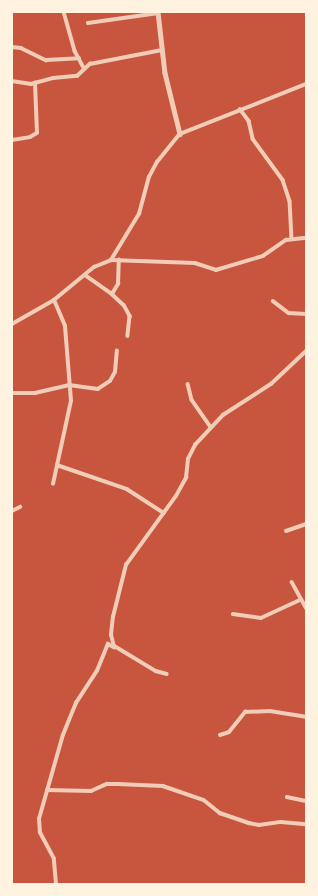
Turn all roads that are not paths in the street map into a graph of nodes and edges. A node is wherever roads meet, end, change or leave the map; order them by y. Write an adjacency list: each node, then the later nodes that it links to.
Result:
1 (64, 12): 6 (street)
2 (158, 12): 3 (street); 5 (street)
3 (88, 23)
4 (12, 47): 6 (street)
5 (162, 50): 7 (street); 12 (street)
6 (78, 58): 7 (street)
7 (84, 68): 9 (street)
8 (12, 82): 9 (street)
9 (35, 83): 13 (street)
10 (306, 84): 11 (street)
11 (240, 109): 12 (street); 14 (street)
12 (180, 134): 16 (street)
13 (12, 140)
14 (292, 238): 15 (street); 17 (street)
15 (306, 238)
16 (111, 260): 17 (street); 18 (street)
17 (119, 260): 19 (street)
18 (84, 275): 19 (street); 20 (street)
19 (112, 294): 24 (street)
20 (54, 300): 23 (street); 28 (street)
21 (273, 301): 22 (street)
22 (306, 314)
23 (12, 324)
24 (128, 336)
25 (117, 350): 28 (street)
26 (306, 351): 30 (street)
27 (188, 384): 30 (street)
28 (69, 385): 29 (street); 31 (street)
29 (12, 393)
30 (211, 427): 35 (street)
31 (57, 465): 32 (street); 35 (street)
32 (53, 484)
33 (20, 507): 34 (street)
34 (12, 511)
35 (164, 513): 43 (street)
36 (306, 524): 37 (street)
37 (286, 531)
38 (292, 582): 39 (street)
39 (300, 600): 40 (street); 41 (street)
40 (306, 607)
41 (233, 614)
42 (110, 639): 43 (street)
43 (114, 647): 44 (street); 47 (street)
44 (167, 674)
45 (306, 717): 46 (street)
46 (220, 734)
47 (47, 790): 50 (street); 51 (street)
48 (287, 797): 49 (street)
49 (306, 801)
50 (306, 824)
51 (56, 884)

